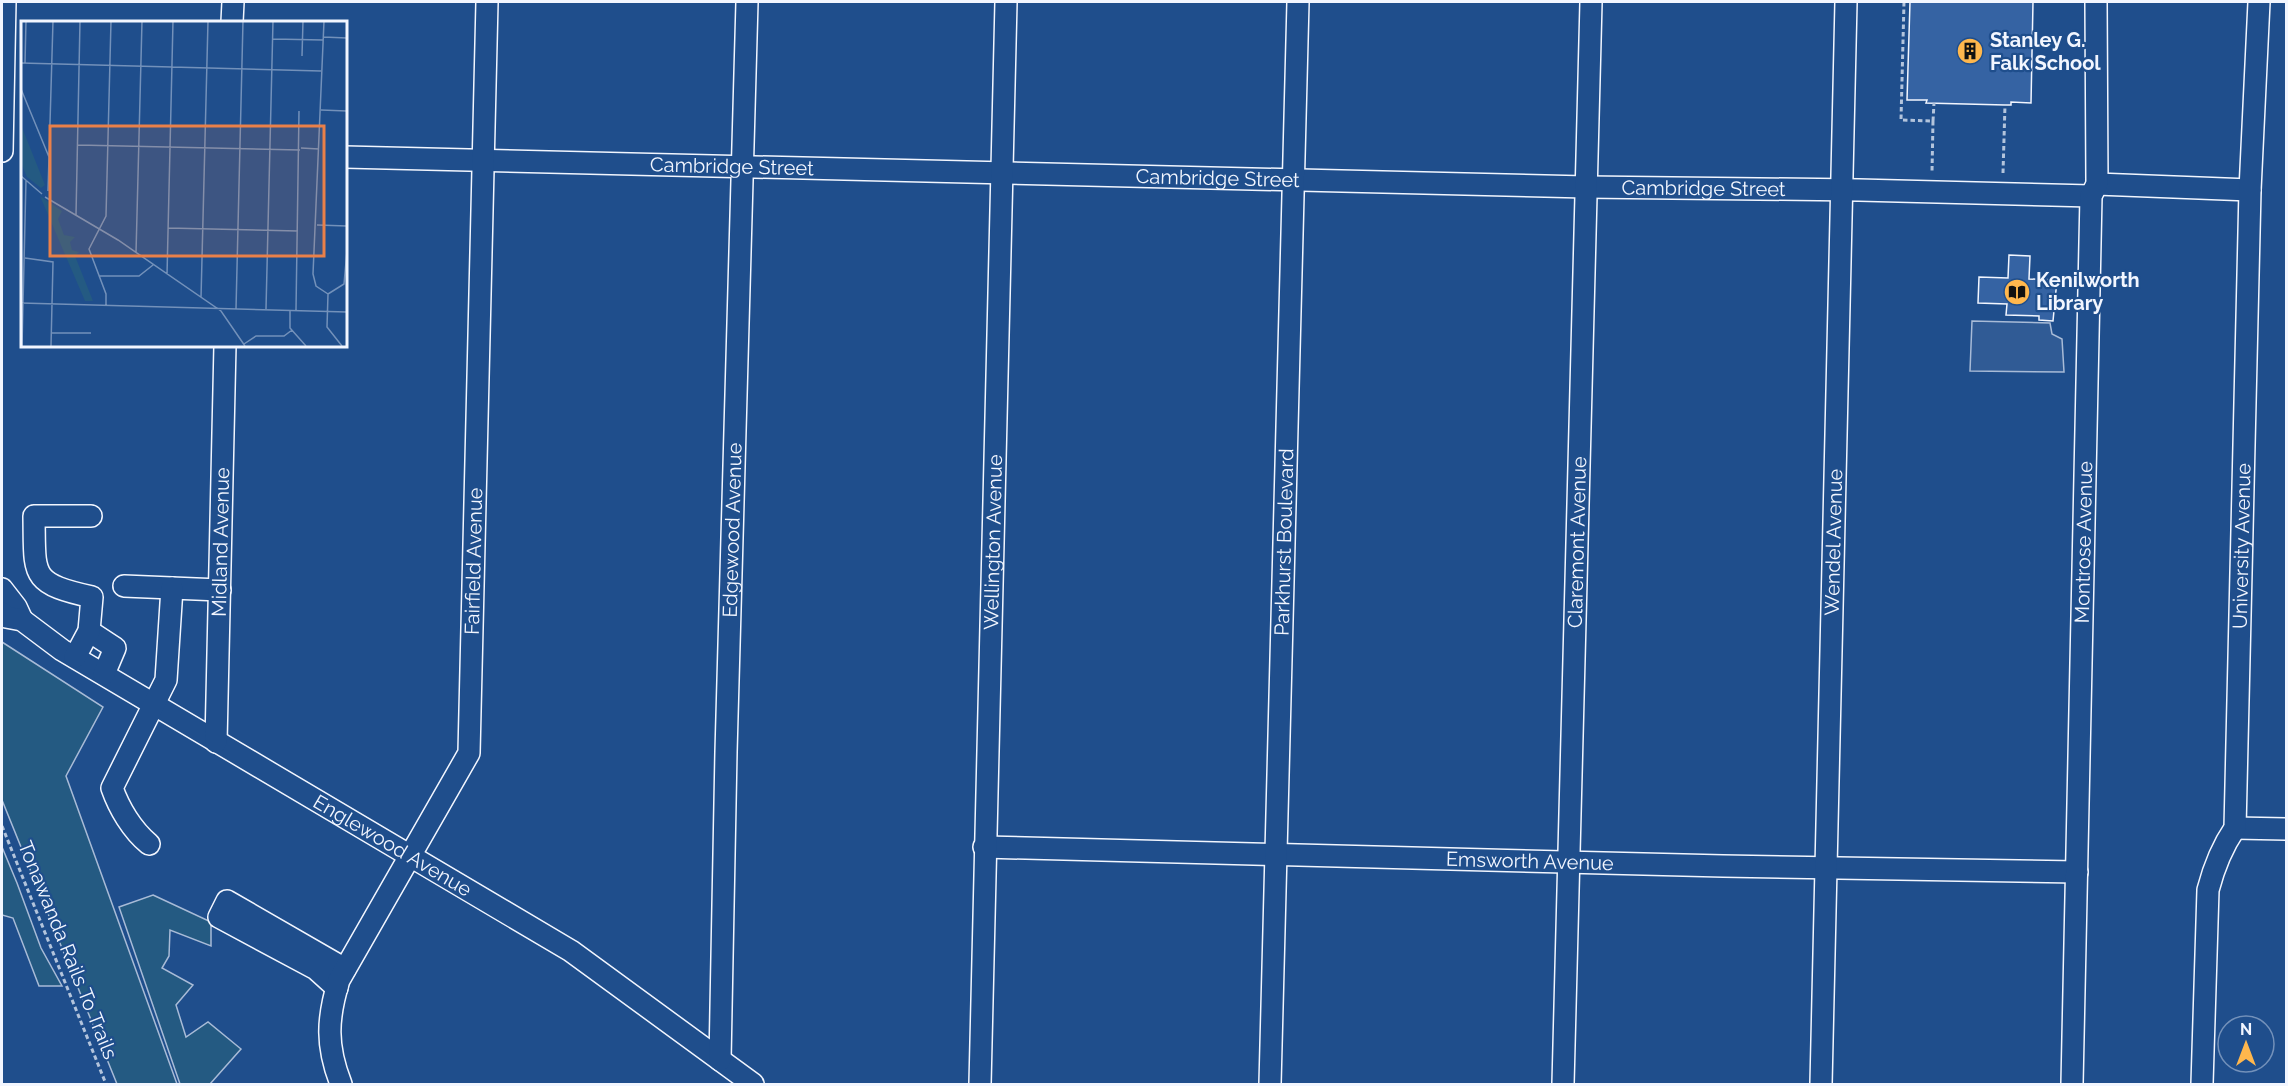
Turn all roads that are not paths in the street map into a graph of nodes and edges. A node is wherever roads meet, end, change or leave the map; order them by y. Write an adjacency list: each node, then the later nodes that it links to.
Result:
1 (5, 2): 12 (street)
2 (233, 2): 11 (street)
3 (487, 2): 14 (street, Fairfield Avenue)
4 (747, 2): 15 (street, Edgewood Avenue)
5 (1006, 2): 16 (street, Wellington Avenue)
6 (1298, 2): 17 (street, Parkhurst Boulevard)
7 (1591, 2): 18 (street, Claremont Avenue)
8 (1846, 2): 19 (street, Wendel Avenue)
9 (2096, 2): 20 (street, Montrose Avenue)
10 (2259, 2): 21 (street, University Avenue)
11 (232, 21)
12 (2, 151)
13 (346, 157): 14 (street, Cambridge Street)
14 (483, 160): 15 (street, Cambridge Street); 40 (street, Fairfield Avenue)
15 (742, 166): 16 (street, Cambridge Street); 45 (street, Edgewood Avenue)
16 (1001, 172): 17 (street, Cambridge Street); 38 (street, Wellington Avenue)
17 (1293, 179): 18 (street, Cambridge Street); 39 (street, Parkhurst Boulevard)
18 (1587, 187): 19 (street, Cambridge Street); 41 (street, Claremont Avenue)
19 (1842, 189): 20 (street, Cambridge Street); 42 (street, Wendel Avenue)
20 (2094, 190): 21 (street, Cambridge Street); 43 (street, Montrose Avenue)
21 (2250, 190): 35 (street, University Avenue)
22 (225, 346): 27 (street, Midland Avenue)
23 (91, 516): 30 (street)
24 (124, 586): 25 (street)
25 (172, 588): 27 (street); 33 (street)
26 (2, 589): 29 (street, Englewood Avenue)
27 (220, 590): 34 (street, Midland Avenue)
28 (2, 613): 29 (street, Englewood Avenue)
29 (22, 620): 31 (street, Englewood Avenue)
30 (89, 631): 31 (street); 32 (street)
31 (75, 657): 32 (street, Englewood Avenue)
32 (104, 674): 33 (street, Englewood Avenue)
33 (155, 703): 34 (street, Englewood Avenue); 37 (street)
34 (216, 742): 40 (street, Englewood Avenue)
35 (2235, 828): 36 (street); 53 (street, University Avenue)
36 (2286, 829)
37 (149, 844)
38 (984, 847): 39 (street, Emsworth Avenue); 48 (street, Wellington Avenue)
39 (1276, 854): 41 (street, Emsworth Avenue); 49 (street, Parkhurst Boulevard)
40 (409, 856): 44 (street, Fairfield Avenue); 45 (street, Englewood Avenue)
41 (1570, 861): 42 (street, Emsworth Avenue); 50 (street, Claremont Avenue)
42 (1826, 867): 43 (street, Emsworth Avenue); 51 (street, Wendel Avenue)
43 (2077, 872): 52 (street, Montrose Avenue)
44 (341, 979): 44 (street); 46 (street, Fairfield Avenue)
45 (720, 1060): 47 (street, Englewood Avenue)
46 (341, 1084)
47 (753, 1084)
48 (980, 1084)
49 (1270, 1084)
50 (1563, 1084)
51 (1821, 1084)
52 (2072, 1084)
53 (2202, 1084)

